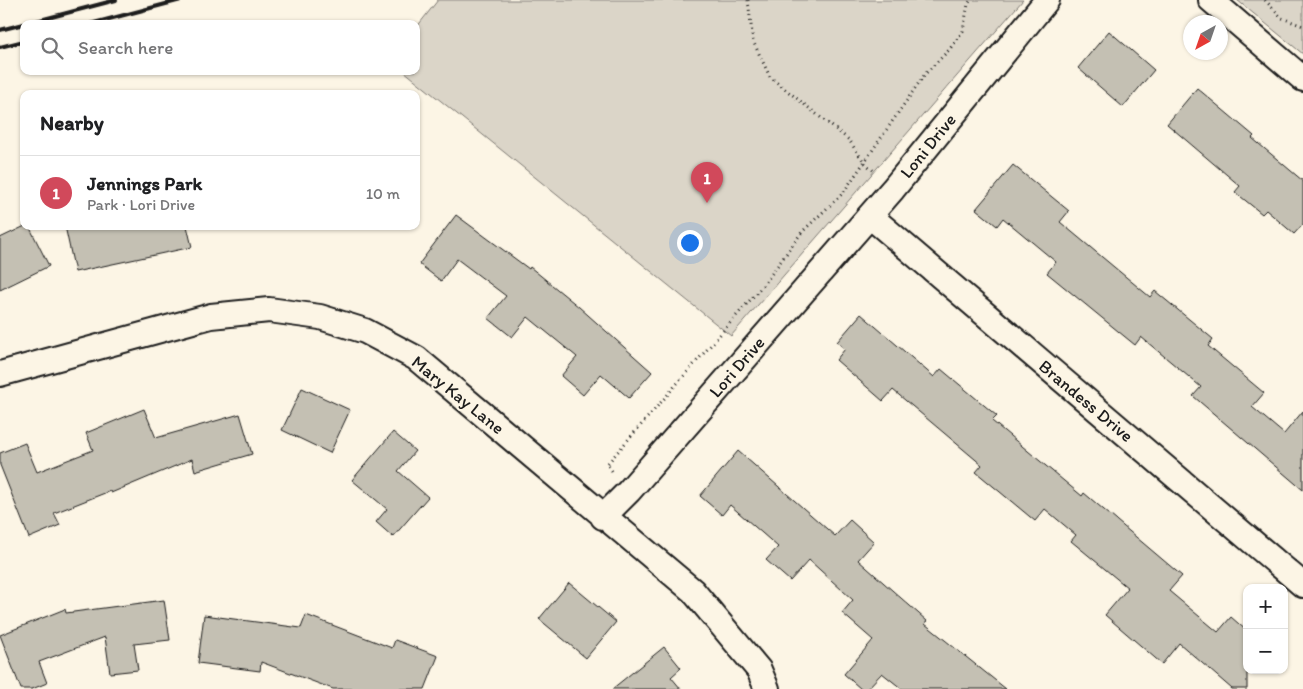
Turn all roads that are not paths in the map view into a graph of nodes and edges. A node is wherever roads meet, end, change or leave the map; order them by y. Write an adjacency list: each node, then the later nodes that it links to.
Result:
1 (1047, 0): 4 (street, Loni Drive)
2 (1212, 0): 3 (street)
3 (1303, 79)
4 (870, 216): 6 (street, Lori Drive); 7 (street, Brandess Drive)
5 (0, 374): 6 (street, Mary Kay Lane)
6 (603, 516): 8 (street, Mary Kay Lane)
7 (1303, 585)
8 (767, 689)

